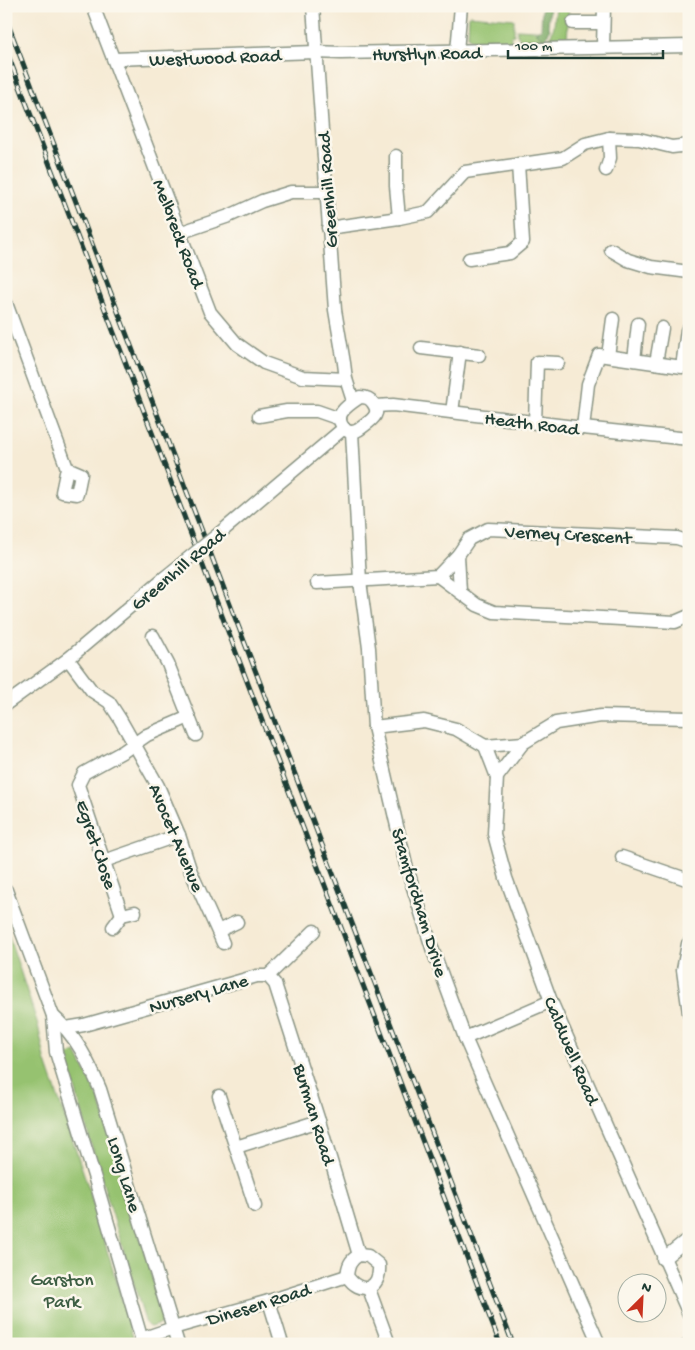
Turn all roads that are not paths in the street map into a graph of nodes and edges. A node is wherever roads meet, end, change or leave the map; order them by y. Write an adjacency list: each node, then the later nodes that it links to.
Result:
1 (93, 6): 11 (street, Melbreck Road)
2 (313, 6): 10 (street, Greenhill Road)
3 (461, 6): 9 (street)
4 (604, 6): 6 (street)
5 (574, 23): 6 (street)
6 (603, 23): 8 (street)
7 (689, 46): 8 (street, Hurstlyn Road)
8 (603, 47): 9 (street, Hurstlyn Road)
9 (457, 51): 10 (street, Hurstlyn Road)
10 (316, 52): 11 (street, Westwood Road); 17 (street, Greenhill Road)
11 (114, 59): 20 (street, Melbreck Road)
12 (609, 138): 13 (street); 15 (street); 16 (street)
13 (689, 145)
14 (396, 156): 18 (street)
15 (518, 164): 18 (street); 22 (street)
16 (606, 170)
17 (325, 192): 19 (street, Greenhill Road); 20 (street)
18 (399, 218): 19 (street)
19 (328, 228): 36 (street, Greenhill Road)
20 (179, 233): 36 (street, Melbreck Road)
21 (611, 250): 23 (street)
22 (469, 259)
23 (689, 272)
24 (6, 304): 45 (street)
25 (613, 319): 32 (street)
26 (638, 324): 33 (street)
27 (662, 328): 35 (street)
28 (687, 330): 35 (street)
29 (420, 348): 30 (street)
30 (460, 352): 31 (street); 39 (street)
31 (479, 355)
32 (608, 356): 33 (street); 43 (street)
33 (634, 360): 35 (street)
34 (558, 363): 41 (street)
35 (656, 363)
36 (346, 379): 37 (street, Greenhill Road)
37 (353, 402): 38 (street); 42 (street)
38 (376, 406): 39 (street, Heath Road); 42 (street)
39 (452, 412): 41 (street, Heath Road)
40 (258, 416): 42 (street)
41 (535, 423): 43 (street, Heath Road)
42 (345, 427): 49 (street, Stamfordham Drive); 54 (street, Greenhill Road, bridge)
43 (583, 428): 44 (street, Heath Road)
44 (689, 439)
45 (67, 468)
46 (689, 542): 47 (street, Verney Crescent)
47 (458, 555): 48 (street, Verney Crescent); 51 (street)
48 (438, 576): 49 (street); 51 (street)
49 (360, 581): 50 (street); 58 (street, Stamfordham Drive)
50 (317, 583)
51 (460, 592): 52 (street)
52 (689, 616)
53 (153, 636): 56 (street)
54 (68, 659): 55 (street, Greenhill Road); 61 (street, Avocet Avenue)
55 (6, 704)
56 (189, 717): 59 (street); 61 (street)
57 (689, 718): 60 (street)
58 (374, 727): 62 (street); 82 (street, Stamfordham Drive)
59 (196, 735)
60 (523, 743): 62 (street); 63 (street)
61 (135, 744): 64 (street, Avocet Avenue); 66 (street, Egret Close)
62 (484, 746): 63 (street, Caldwell Road)
63 (497, 777): 78 (street, Caldwell Road)
64 (179, 835): 66 (street); 73 (street, Avocet Avenue)
65 (622, 857): 67 (street)
66 (104, 861): 70 (street, Egret Close)
67 (689, 880)
68 (6, 890): 80 (street, Long Lane)
69 (136, 912): 70 (street)
70 (122, 915): 72 (street)
71 (237, 922): 73 (street)
72 (113, 927)
73 (218, 931): 75 (street, Avocet Avenue)
74 (314, 932): 77 (street, Nursery Lane)
75 (223, 943)
76 (688, 944): 79 (street)
77 (268, 976): 81 (street, Nursery Lane); 84 (street, Burman Road)
78 (551, 1001): 82 (street); 89 (street, Caldwell Road)
79 (689, 1013)
80 (53, 1016): 81 (street, Long Lane); 95 (street, Long Lane)
81 (66, 1028): 94 (street, Long Lane)
82 (465, 1038): 99 (street, Stamfordham Drive)
83 (219, 1096): 85 (street)
84 (318, 1121): 85 (street); 88 (street, Burman Road)
85 (236, 1147): 86 (street)
86 (255, 1206)
87 (689, 1238): 89 (street)
88 (359, 1255): 90 (street); 91 (street)
89 (663, 1259): 93 (street, Caldwell Road)
90 (347, 1276): 91 (street); 92 (street, Dinesen Road)
91 (369, 1288): 98 (street)
92 (269, 1301): 94 (street, Dinesen Road); 97 (street)
93 (689, 1314)
94 (173, 1328): 95 (street, Dinesen Road); 96 (street, Long Lane)
95 (142, 1341)
96 (178, 1344)
97 (282, 1344)
98 (389, 1344)
99 (599, 1344)

